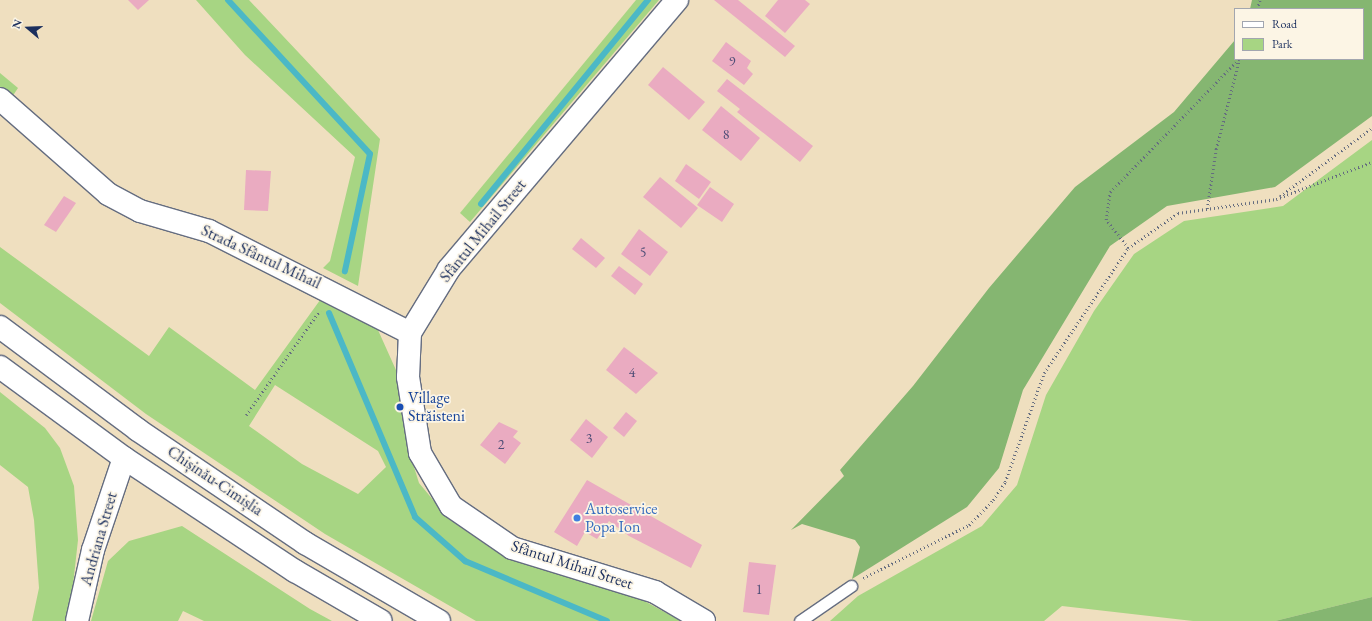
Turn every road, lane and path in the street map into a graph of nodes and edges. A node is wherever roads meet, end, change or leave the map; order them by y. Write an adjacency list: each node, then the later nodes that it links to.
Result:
1 (677, 0): 12 (main road, Sfântul Mihail Street)
2 (1238, 60): 9 (path)
3 (1239, 60): 8 (path)
4 (0, 99): 10 (main road, Strada Sfântul Mihail)
5 (1372, 128): 7 (path)
6 (1372, 162): 7 (path)
7 (1276, 199): 8 (path)
8 (1207, 209): 9 (path)
9 (1128, 248): 16 (path)
10 (351, 300): 12 (main road, Strada Sfântul Mihail); 14 (path)
11 (0, 327): 19 (main road, Chișinău-Cimișlia)
12 (410, 333): 20 (main road, Sfântul Mihail Street)
13 (0, 367): 15 (main road, Chișinău-Cimișlia)
14 (246, 415)
15 (124, 458): 17 (main road, Andriana Street); 18 (main road, Chișinău-Cimișlia)
16 (851, 586): 21 (lane)
17 (77, 621)
18 (381, 621)
19 (439, 621)
20 (704, 621)
21 (800, 621)

